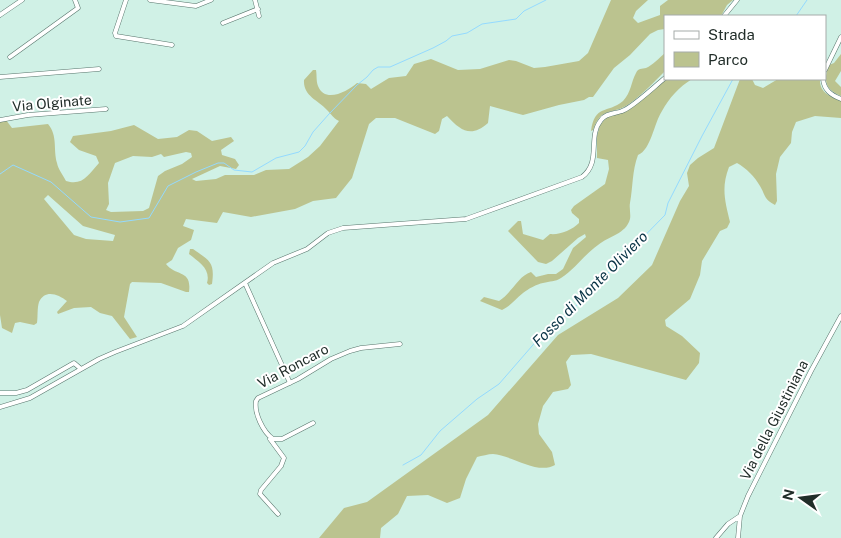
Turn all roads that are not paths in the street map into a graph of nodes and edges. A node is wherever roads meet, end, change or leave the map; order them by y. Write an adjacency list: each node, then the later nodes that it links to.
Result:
1 (22, 0): 11 (street)
2 (75, 0): 17 (street)
3 (126, 0): 16 (street)
4 (150, 0): 9 (street)
5 (196, 0): 9 (street)
6 (211, 0): 9 (street)
7 (255, 0): 10 (street)
8 (737, 0): 12 (street)
9 (196, 6)
10 (258, 9): 13 (street); 14 (street)
11 (0, 15)
12 (725, 15)
13 (259, 16)
14 (222, 23)
15 (841, 37): 18 (street)
16 (172, 45)
17 (10, 57)
18 (826, 68)
19 (100, 69): 20 (street)
20 (0, 77)
21 (664, 79): 26 (street)
22 (823, 80): 23 (street)
23 (841, 98)
24 (106, 109): 25 (street, Via Olginate)
25 (0, 120)
26 (245, 283): 29 (street); 30 (street)
27 (841, 316): 36 (street, Via della Giustiniana)
28 (400, 344): 30 (street, Via Roncaro)
29 (81, 369): 31 (street); 32 (street)
30 (290, 383): 34 (street, Via Roncaro)
31 (0, 392)
32 (0, 407)
33 (313, 423): 34 (street)
34 (267, 435): 35 (street)
35 (278, 514)
36 (740, 516): 37 (street); 38 (street, Via della Giustiniana)
37 (716, 538)
38 (738, 538)

